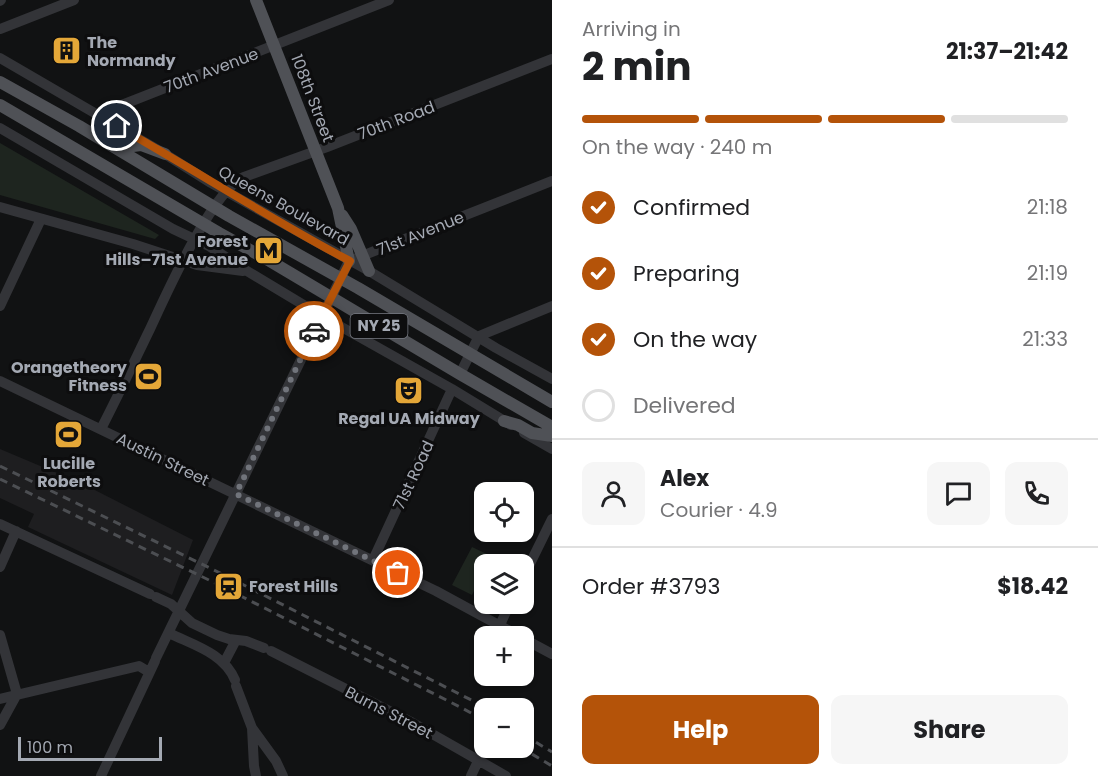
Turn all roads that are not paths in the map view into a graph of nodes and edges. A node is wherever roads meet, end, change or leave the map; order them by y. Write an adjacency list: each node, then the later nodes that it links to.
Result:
1 (74, 0): 4 (street)
2 (256, 0): 5 (main road, 108th Street)
3 (389, 0): 5 (street, 70th Avenue)
4 (0, 28)
5 (274, 45): 10 (street, 70th Avenue); 13 (main road, 108th Street)
6 (0, 58): 10 (street, Queens Boulevard)
7 (552, 59): 13 (street, 70th Road)
8 (0, 82): 12 (main road, NY 25)
9 (0, 105): 21 (main road, NY 25)
10 (101, 117): 14 (street, Queens Boulevard)
11 (0, 128): 22 (street)
12 (82, 129): 14 (main road); 18 (main road, NY 25)
13 (316, 151): 16 (street, 70th Road); 19 (main road, 108th Street)
14 (165, 154): 16 (street, Queens Boulevard)
15 (552, 181): 23 (street, 71st Avenue)
16 (226, 192): 18 (street, 70th Road); 25 (street, Queens Boulevard)
17 (0, 207): 20 (street)
18 (214, 207): 21 (street, 70th Road); 28 (main road, NY 25)
19 (338, 208): 23 (main road, 108th Street); 25 (main road, 108th Street)
20 (41, 219): 24 (street); 30 (street)
21 (204, 224): 22 (street, 70th Road); 29 (main road, NY 25)
22 (195, 240): 24 (street, 70th Road); 26 (street)
23 (362, 256): 25 (street, 71st Avenue); 27 (main road, 108th Street)
24 (183, 260): 26 (street); 42 (street, 70th Road)
25 (350, 261): 27 (street, Queens Boulevard); 28 (street)
26 (247, 271): 32 (street)
27 (369, 272): 33 (street, Queens Boulevard)
28 (340, 279): 29 (street); 34 (main road, NY 25)
29 (331, 297): 32 (street); 35 (main road, NY 25)
30 (0, 306)
31 (552, 306): 33 (street)
32 (321, 316): 38 (street); 45 (street)
33 (478, 336): 34 (street); 36 (street, Queens Boulevard)
34 (470, 353): 35 (street); 39 (main road, NY 25)
35 (460, 374): 41 (main road, NY 25)
36 (552, 379)
37 (0, 381): 42 (street, Austin Street)
38 (452, 389): 40 (street); 50 (street, 71st Road)
39 (552, 402)
40 (504, 420): 43 (main road); 44 (street)
41 (552, 427)
42 (101, 429): 45 (street, Austin Street)
43 (552, 436)
44 (552, 449)
45 (236, 494): 50 (street, Austin Street); 52 (street)
46 (552, 519): 49 (street)
47 (0, 524): 48 (street)
48 (16, 531): 51 (street); 52 (street)
49 (534, 556)
50 (373, 560): 54 (street, Austin Street)
51 (0, 567)
52 (179, 612): 55 (street); 57 (street, Burns Street)
53 (505, 614): 54 (street)
54 (500, 625)
55 (169, 633): 60 (street); 61 (street)
56 (0, 635): 62 (street)
57 (236, 640): 60 (street); 66 (street, Burns Street)
58 (534, 644): 59 (street)
59 (552, 654)
60 (224, 663): 65 (street)
61 (149, 672): 62 (street); 67 (street)
62 (17, 694): 63 (street); 64 (street)
63 (0, 699)
64 (0, 725)
65 (252, 728): 68 (street); 69 (street)
66 (478, 759): 70 (street); 71 (street, Burns Street)
67 (101, 776)
68 (256, 776)
69 (283, 776)
70 (471, 776)
71 (506, 776)

